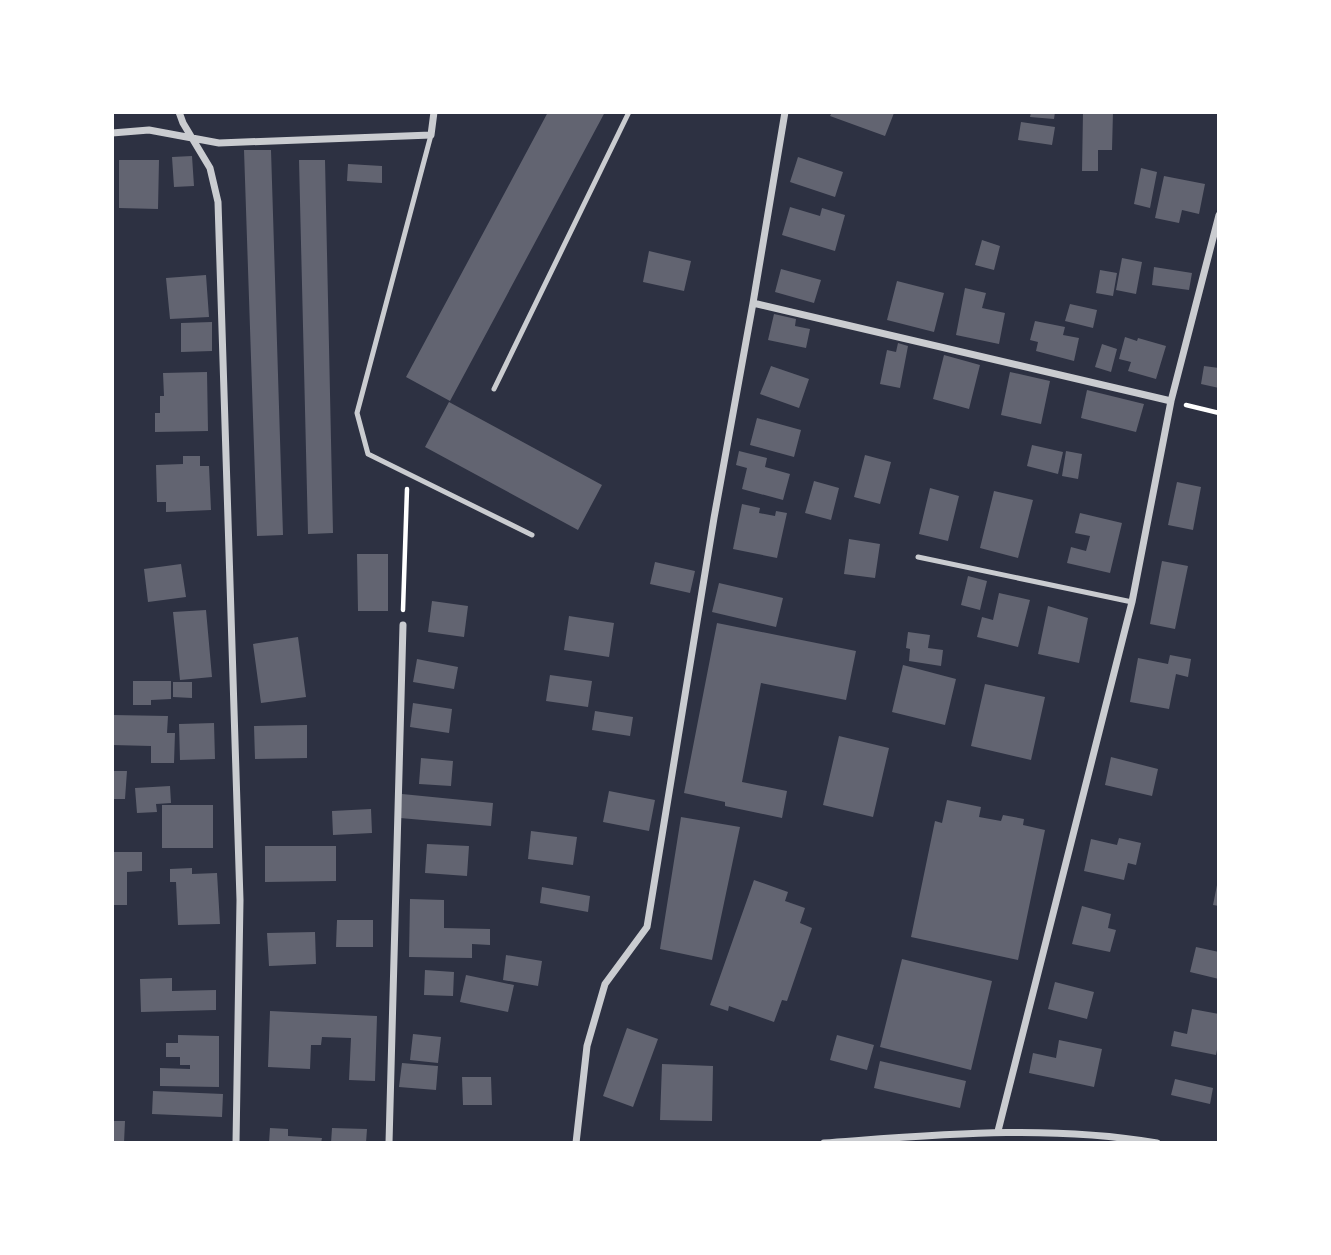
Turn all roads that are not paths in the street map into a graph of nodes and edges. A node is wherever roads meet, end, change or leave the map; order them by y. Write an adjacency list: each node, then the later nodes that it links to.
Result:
1 (179, 112): 7 (street)
2 (434, 112): 6 (street)
3 (629, 112): 10 (lane)
4 (785, 112): 9 (street)
5 (112, 133): 7 (street)
6 (431, 135): 7 (street); 12 (lane)
7 (191, 138): 18 (street)
8 (1219, 215): 11 (street)
9 (753, 303): 11 (street); 20 (street)
10 (494, 389)
11 (1171, 401): 14 (street)
12 (532, 535)
13 (918, 557): 14 (lane)
14 (1132, 602): 16 (street)
15 (403, 625): 19 (street)
16 (998, 1131): 17 (street); 21 (street)
17 (1116, 1140): 22 (street)
18 (236, 1143)
19 (389, 1143)
20 (576, 1143)
21 (824, 1143)
22 (1157, 1143)

